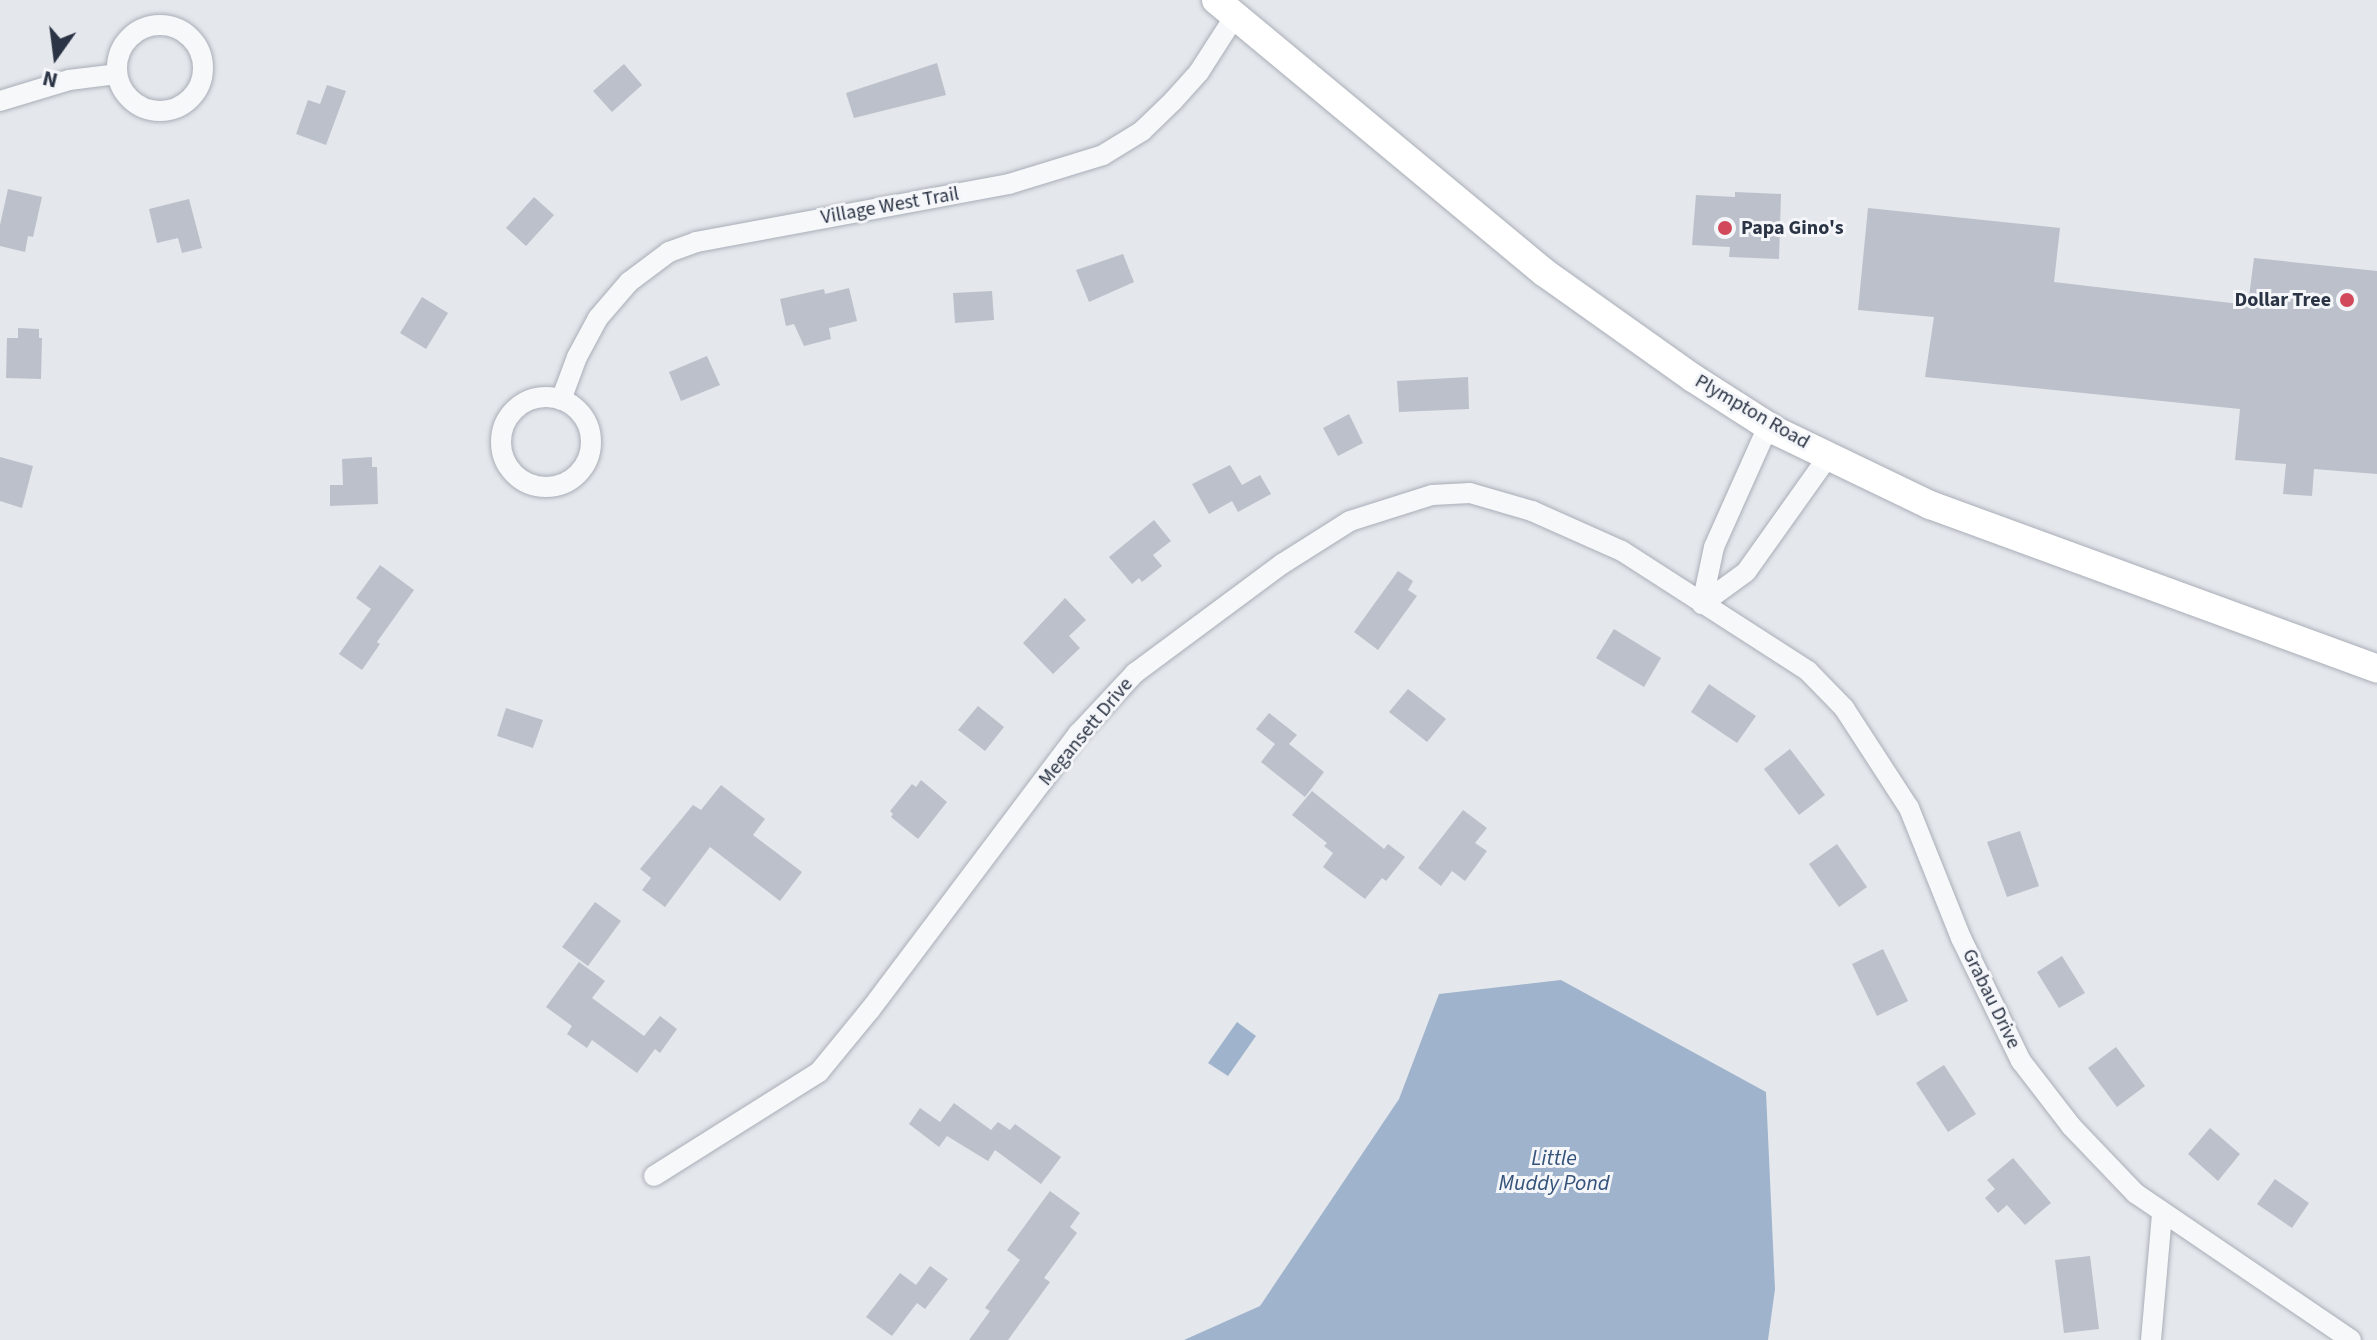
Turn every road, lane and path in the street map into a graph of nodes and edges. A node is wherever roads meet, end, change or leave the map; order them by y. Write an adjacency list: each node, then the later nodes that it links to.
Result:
1 (1226, 8): 4 (street, Village West Trail); 5 (main road, Plympton Road)
2 (117, 74): 2 (street); 3 (street)
3 (0, 101)
4 (561, 400): 4 (street)
5 (1768, 426): 6 (main road, Plympton Road); 7 (street)
6 (1829, 455): 7 (street); 8 (main road, Plympton Road)
7 (1702, 604): 9 (street, Megansett Drive); 10 (street, Grabau Drive)
8 (2377, 669)
9 (654, 1176)
10 (2162, 1213): 11 (street); 12 (street, Grabau Drive)
11 (2151, 1340)
12 (2351, 1340)

